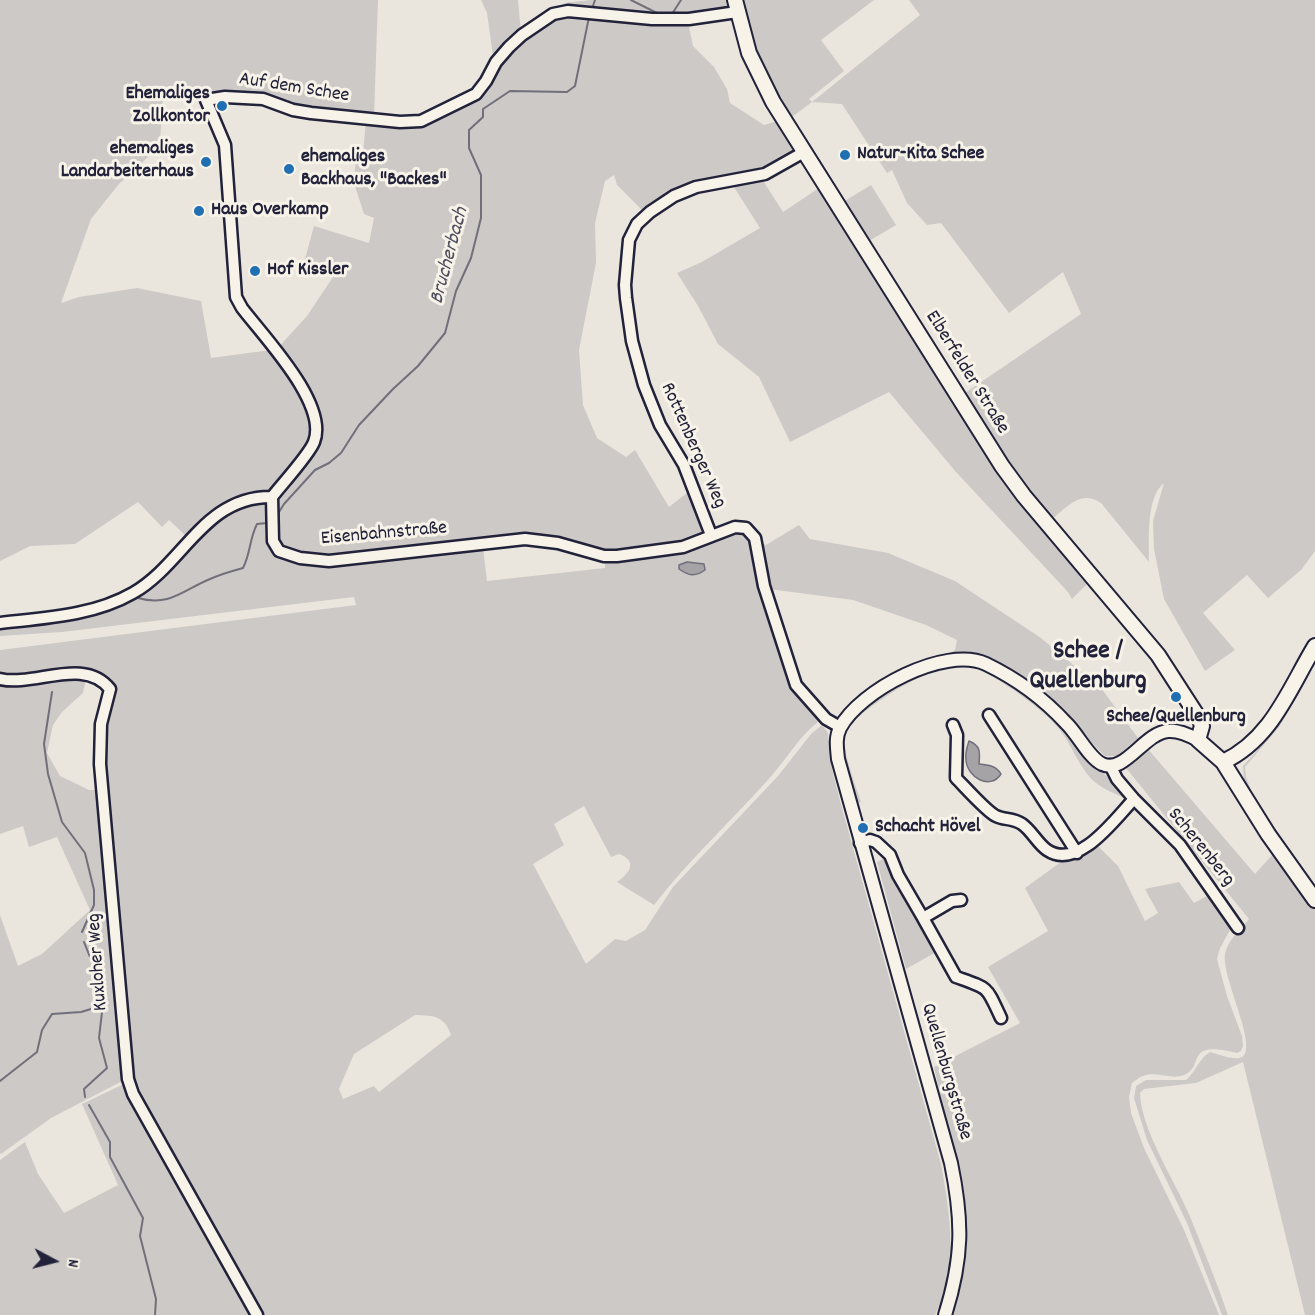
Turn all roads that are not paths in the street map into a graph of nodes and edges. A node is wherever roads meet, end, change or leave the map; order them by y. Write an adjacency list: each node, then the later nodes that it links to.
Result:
1 (736, 6): 2 (main road, Elberfelder Straße); 3 (street, Auf dem Schee)
2 (804, 152): 4 (street, Rottenberger Weg); 11 (main road, Elberfelder Straße)
3 (272, 497): 4 (street, Eisenbahnstraße); 5 (street)
4 (711, 535): 9 (street, Rottenberger Weg)
5 (0, 623)
6 (1315, 646): 12 (main road)
7 (0, 679): 22 (street, Kuxloher Weg)
8 (989, 715): 16 (street)
9 (843, 723): 13 (street); 15 (street, Quellenburgstraße)
10 (953, 725): 16 (street)
11 (1198, 740): 12 (main road); 13 (street)
12 (1223, 762): 18 (main road)
13 (1116, 764): 14 (street, Scherenberg)
14 (1134, 799): 16 (street); 20 (street, Scherenberg)
15 (860, 843): 19 (street); 23 (street, Quellenburgstraße)
16 (1077, 853)
17 (961, 900): 19 (street)
18 (1315, 900)
19 (923, 918): 21 (street)
20 (1238, 928)
21 (1001, 1018)
22 (257, 1315)
23 (945, 1315)

